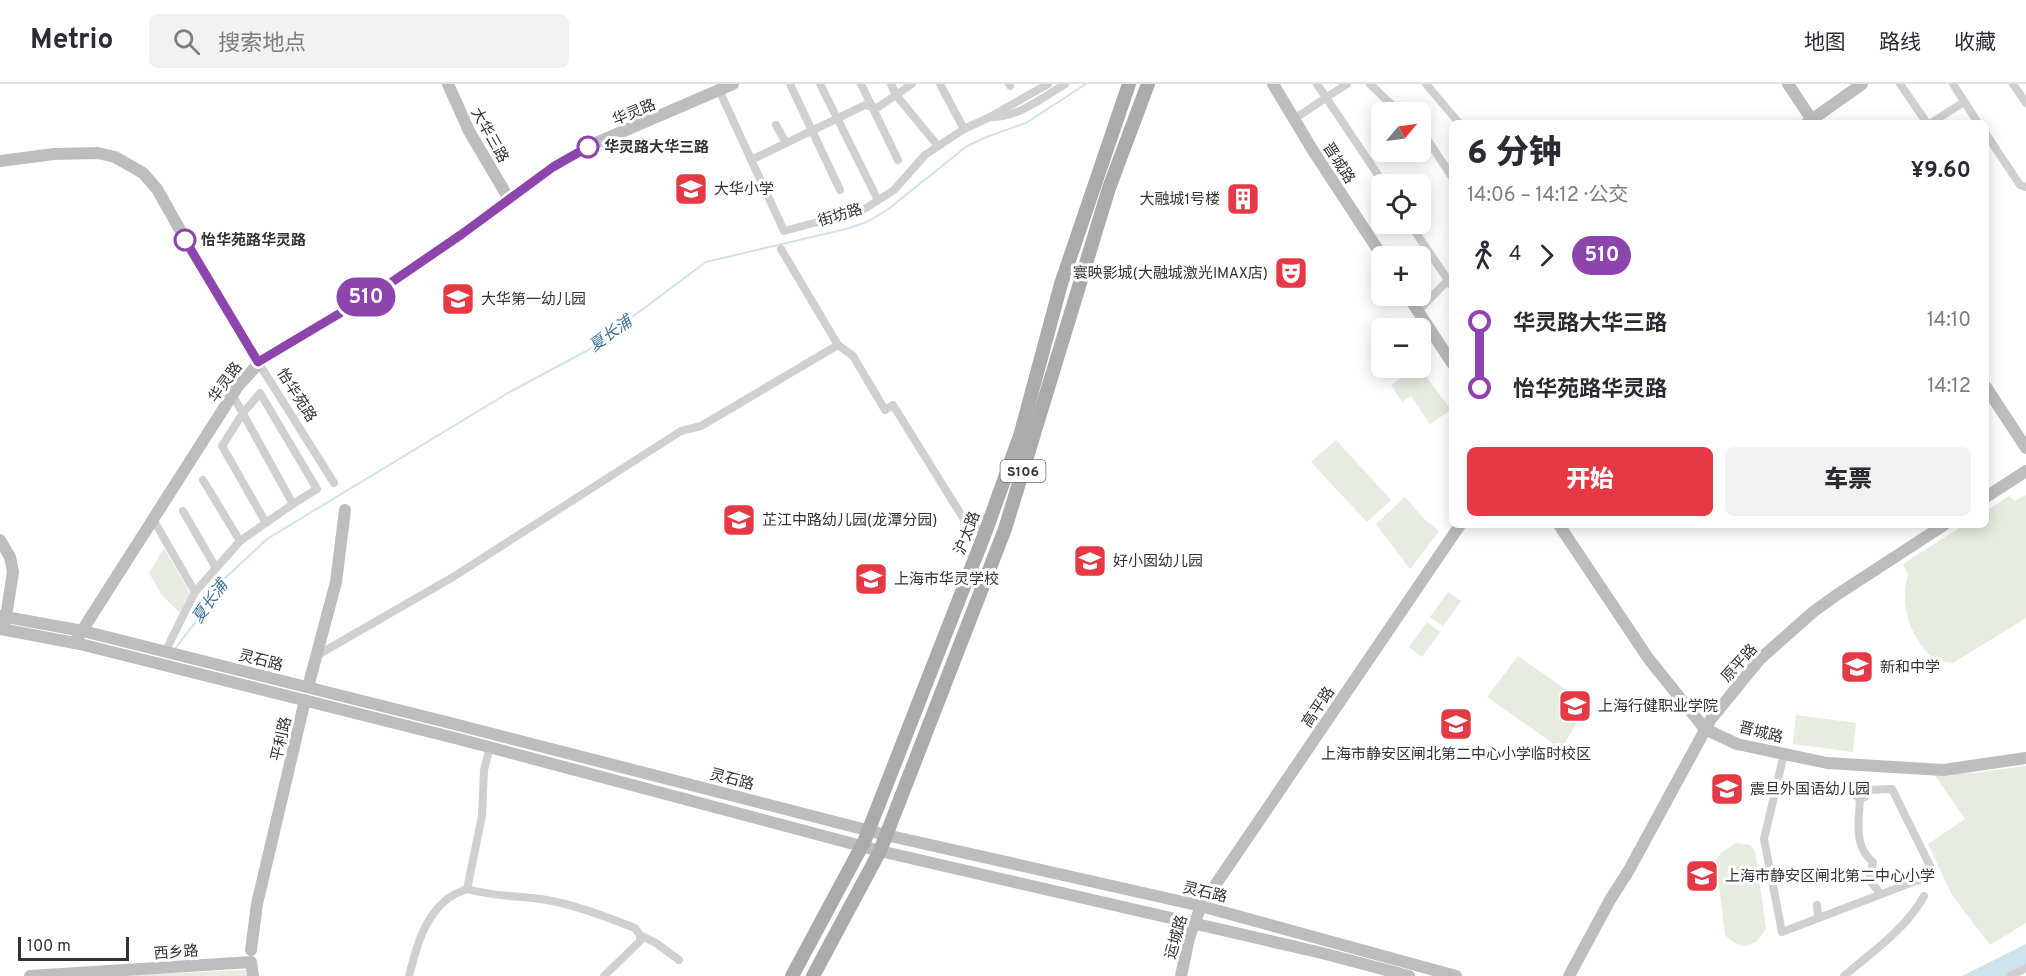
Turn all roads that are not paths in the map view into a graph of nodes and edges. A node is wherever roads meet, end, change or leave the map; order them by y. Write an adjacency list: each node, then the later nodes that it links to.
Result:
1 (448, 84): 53 (main road, 大华三路)
2 (733, 84): 23 (main road, 华灵路)
3 (790, 84): 41 (street)
4 (820, 84): 31 (street)
5 (861, 84): 29 (street)
6 (891, 84): 24 (street)
7 (940, 84): 40 (street)
8 (1048, 84): 30 (street, 街坊路)
9 (1065, 84): 30 (street)
10 (1129, 84): 81 (main road, 沪太路 / S106)
11 (1148, 84): 103 (main road, S106)
12 (1273, 84): 32 (main road, 晋城路)
13 (1317, 84): 25 (street)
14 (1347, 84): 25 (street)
15 (1370, 84): 26 (street)
16 (1426, 84): 33 (street)
17 (1788, 84): 34 (main road)
18 (1862, 84): 35 (main road)
19 (1900, 84): 36 (street)
20 (1953, 84): 27 (street)
21 (2013, 84): 28 (street)
22 (906, 86): 24 (street)
23 (719, 90): 46 (street, 街坊路); 53 (main road, 华灵路)
24 (896, 95): 29 (street); 45 (street)
25 (1326, 98): 32 (street); 50 (street)
26 (1389, 102)
27 (1964, 102): 37 (street); 38 (street)
28 (2026, 103)
29 (873, 107): 31 (street); 47 (street)
30 (990, 117): 40 (street, 街坊路)
31 (837, 118): 41 (street); 54 (street)
32 (1294, 119): 56 (main road, 晋城路)
33 (1457, 120)
34 (1810, 120)
35 (1814, 120)
36 (1930, 120)
37 (1935, 120)
38 (1976, 120)
39 (776, 125): 43 (street)
40 (964, 129): 45 (street, 街坊路)
41 (812, 131): 43 (street); 52 (street)
42 (1989, 138): 51 (street)
43 (786, 143): 46 (street)
44 (1431, 145): 49 (street)
45 (938, 146): 54 (street, 街坊路)
46 (751, 160): 54 (street, 街坊路)
47 (898, 160)
48 (0, 161): 64 (main road, 怡华苑路)
49 (1449, 172)
50 (1377, 174)
51 (2026, 187)
52 (840, 190)
53 (509, 199): 64 (main road, 华灵路)
54 (878, 200)
55 (1417, 234): 58 (street)
56 (1376, 246)
57 (781, 249): 62 (street)
58 (1449, 278)
59 (1449, 283): 61 (street)
60 (1415, 306): 61 (main road)
61 (1418, 311): 63 (main road)
62 (838, 345): 81 (street); 91 (street)
63 (1449, 358)
64 (258, 362): 66 (main road, 华灵路); 71 (street, 怡华苑路)
65 (1989, 392): 68 (main road)
66 (232, 394): 67 (street); 76 (main road, 华灵路)
67 (243, 413): 73 (street); 73 (street); 77 (street)
68 (2026, 448)
69 (2026, 471): 72 (main road)
70 (203, 480): 83 (street)
71 (334, 483)
72 (1989, 495)
73 (293, 504): 77 (street)
74 (183, 510): 84 (street)
75 (345, 510): 91 (main road, 平利路)
76 (153, 519): 85 (street); 88 (main road, 华灵路)
77 (266, 523): 83 (street)
78 (1458, 528): 110 (main road, 高平路)
79 (1561, 528): 94 (main road, 晋城路)
80 (1939, 528): 94 (main road, 原平路)
81 (985, 533): 102 (main road, 沪太路 / S106)
82 (0, 540): 86 (main road)
83 (240, 541): 84 (street)
84 (216, 568): 85 (street)
85 (195, 592): 90 (street)
86 (3, 616): 87 (main road); 88 (main road, 灵石路)
87 (2, 630): 89 (main road, 灵石路)
88 (83, 632): 89 (main road, 华灵路); 90 (main road, 灵石路)
89 (74, 643): 93 (main road, 灵石路)
90 (165, 652): 92 (main road, 灵石路)
91 (316, 656): 92 (main road, 平利路)
92 (308, 687): 93 (street, 平利路); 102 (main road, 灵石路)
93 (305, 700): 95 (main road, 灵石路); 114 (main road, 平利路)
94 (1705, 729): 96 (main road, 晋城路); 126 (main road, 原平路)
95 (490, 747): 104 (main road, 灵石路); 106 (street)
96 (1784, 754): 98 (main road, 晋城路); 111 (street)
97 (2026, 758): 98 (main road, 晋城路)
98 (1855, 765): 99 (street)
99 (1857, 785): 100 (street); 101 (street)
100 (1869, 790): 101 (street); 107 (street)
101 (1860, 799): 107 (street)
102 (868, 829): 103 (main road, 灵石路); 104 (main road, 沪太路 / S106)
103 (886, 835): 105 (main road, S106); 110 (main road, 灵石路)
104 (861, 846): 105 (main road, 灵石路); 121 (main road, 沪太路 / S106)
105 (880, 852): 112 (main road, 灵石路); 122 (main road, S106)
106 (467, 889): 113 (street); 119 (street)
107 (1881, 894): 111 (street)
108 (1924, 896): 127 (street)
109 (1817, 905): 111 (street)
110 (1201, 906): 112 (main road, 运城路); 125 (main road, 灵石路)
111 (1818, 918)
112 (1194, 923): 123 (main road, 运城路); 124 (main road, 灵石路)
113 (640, 934): 115 (street); 120 (street)
114 (251, 956): 117 (main road, 西乡路); 118 (main road, 平利路)
115 (680, 960)
116 (2026, 968): 128 (street)
117 (30, 976)
118 (253, 976)
119 (409, 976)
120 (604, 976)
121 (792, 976)
122 (813, 976)
123 (1181, 976)
124 (1409, 976)
125 (1456, 976)
126 (1569, 976)
127 (1844, 976)
128 (2010, 976)

